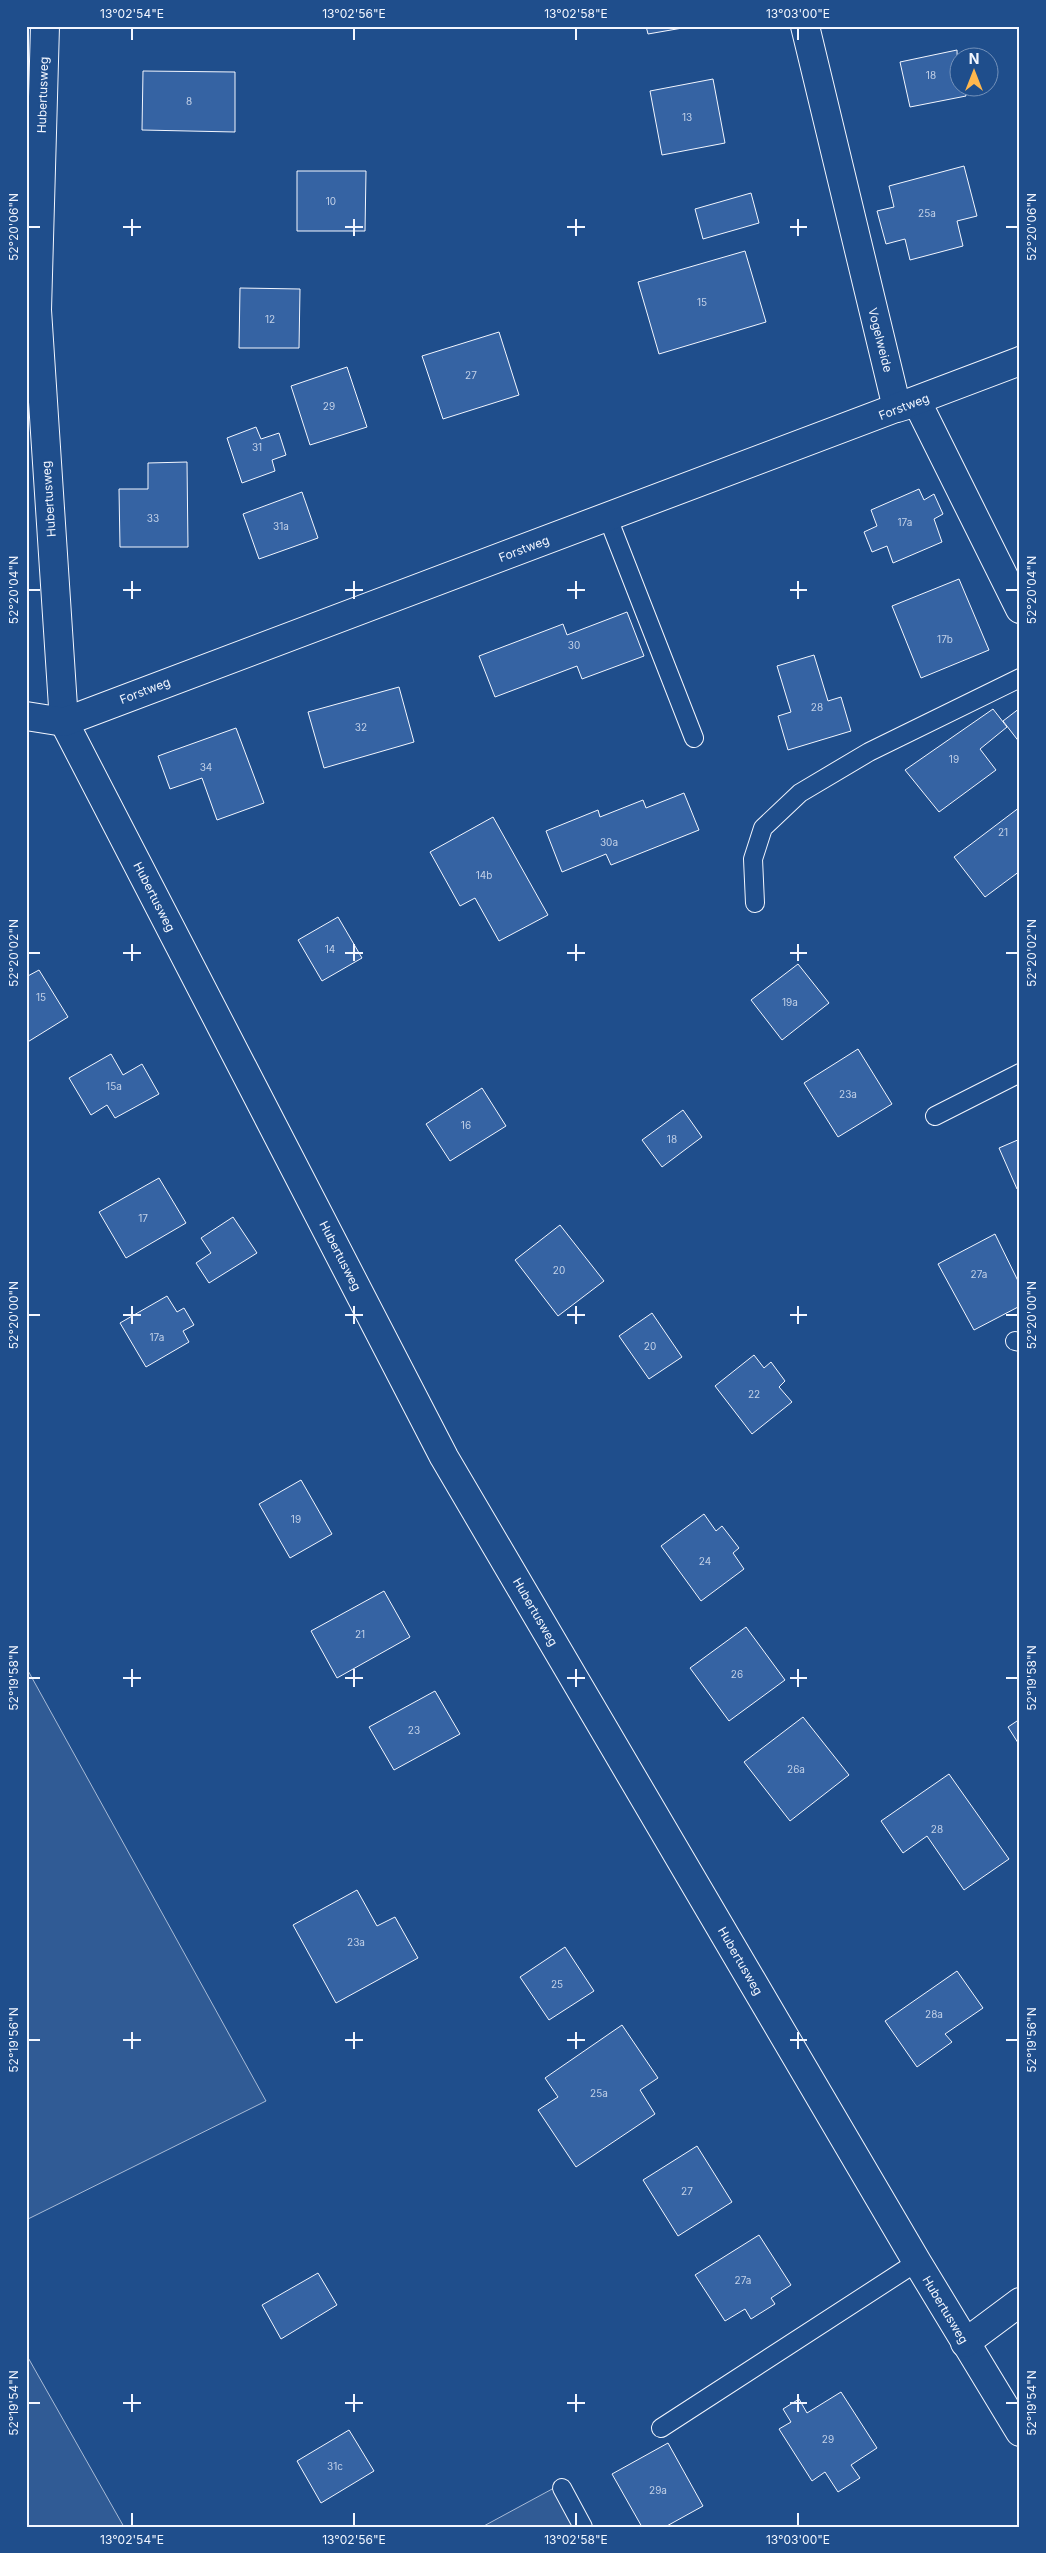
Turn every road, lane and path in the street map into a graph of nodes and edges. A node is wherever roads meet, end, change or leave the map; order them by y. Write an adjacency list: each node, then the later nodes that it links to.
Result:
1 (45, 26): 9 (street, Hubertusweg)
2 (805, 26): 4 (street, Vogelweide)
3 (1020, 361): 4 (street, Forstweg)
4 (917, 402): 5 (street, Forstweg); 6 (street)
5 (608, 518): 9 (street, Forstweg); 10 (lane)
6 (1020, 609)
7 (1020, 678): 11 (lane)
8 (26, 716): 9 (street, Forstweg)
9 (64, 722): 14 (street, Hubertusweg)
10 (694, 738)
11 (755, 903)
12 (1020, 1073): 13 (lane)
13 (935, 1116)
14 (917, 2262): 16 (street, Hubertusweg); 17 (lane)
15 (1020, 2302): 16 (street)
16 (965, 2343): 18 (street, Hubertusweg)
17 (661, 2428)
18 (1020, 2432)
19 (562, 2488): 20 (lane)
20 (583, 2527)

